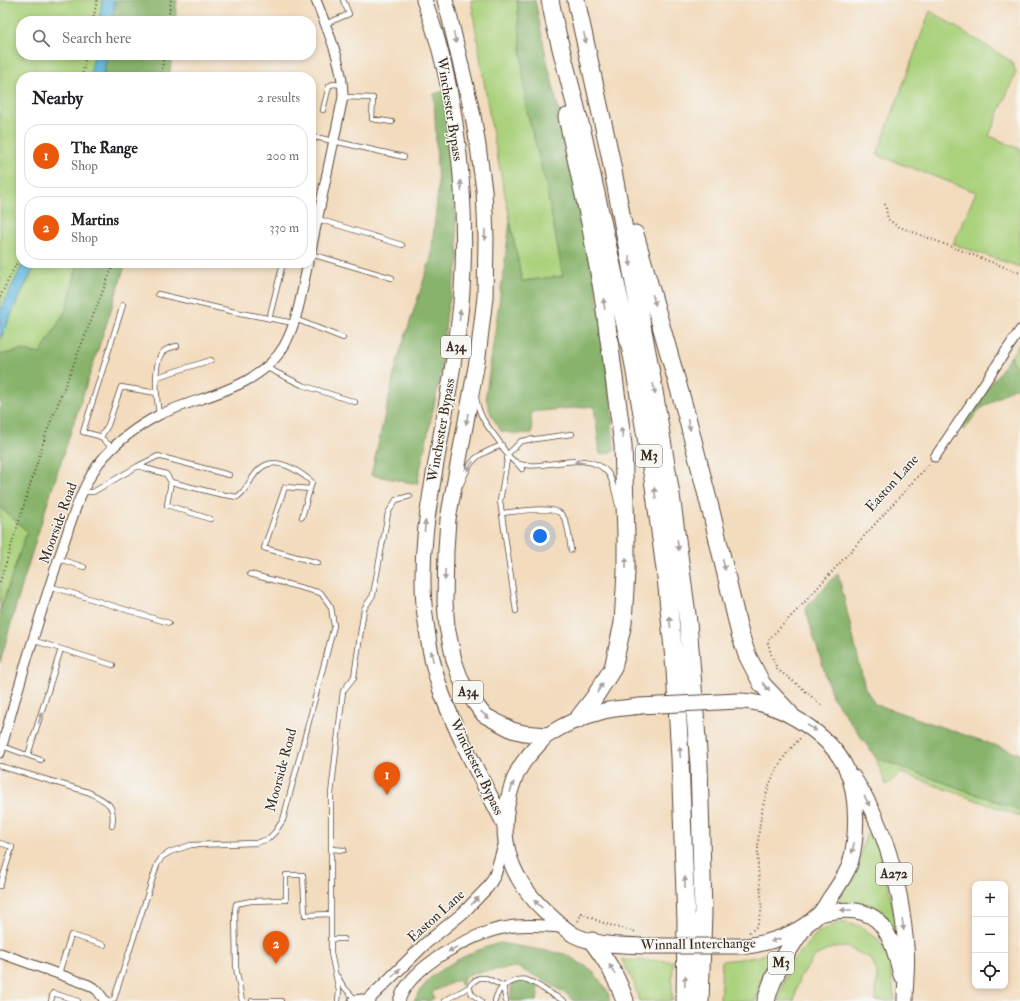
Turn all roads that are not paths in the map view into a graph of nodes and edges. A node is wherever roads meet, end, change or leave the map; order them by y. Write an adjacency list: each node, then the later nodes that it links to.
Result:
1 (316, 0): 7 (street)
2 (343, 0): 7 (lane)
3 (424, 0): 78 (highway, Winchester Bypass / A34, one-way to 3)
4 (445, 0): 34 (highway, Winchester Bypass / A34, one-way to 34)
5 (550, 0): 8 (highway, M3)
6 (576, 0): 15 (highway, M3, one-way to 15)
7 (325, 24): 9 (street)
8 (555, 25): 58 (highway, M3, one-way to 8); 116 (highway, M3, one-way to 8)
9 (343, 85): 10 (street); 11 (lane)
10 (343, 97): 12 (lane); 14 (street)
11 (323, 110)
12 (392, 122)
13 (316, 137): 14 (lane)
14 (334, 141): 16 (lane); 17 (street)
15 (610, 155): 70 (highway, M3, one-way to 70); 117 (highway, M3, one-way to 117)
16 (404, 157)
17 (318, 219): 18 (street); 19 (lane)
18 (316, 228)
19 (402, 245)
20 (316, 255): 23 (lane)
21 (282, 268): 26 (lane)
22 (307, 268): 27 (street, Moorside Road)
23 (392, 278)
24 (158, 294): 26 (lane)
25 (123, 305): 39 (lane)
26 (269, 319): 27 (lane)
27 (294, 321): 29 (lane); 32 (street, Moorside Road)
28 (1020, 330): 43 (street, Easton Lane)
29 (343, 338)
30 (177, 346): 33 (lane)
31 (211, 360): 33 (lane)
32 (267, 368): 36 (lane); 37 (street, Moorside Road)
33 (157, 377): 35 (lane)
34 (474, 381): 40 (lane); 57 (highway, Winchester Bypass / A34, one-way to 57)
35 (157, 394): 37 (lane); 39 (lane)
36 (355, 402)
37 (159, 415): 41 (street, Moorside Road)
38 (572, 434): 42 (lane)
39 (101, 437): 41 (lane)
40 (502, 445): 42 (lane); 57 (lane, one-way to 57)
41 (113, 448): 50 (street, Moorside Road)
42 (508, 454): 44 (lane); 53 (lane)
43 (935, 457)
44 (516, 462): 46 (lane); 52 (lane, one-way to 44)
45 (138, 466): 47 (lane); 48 (lane); 50 (lane)
46 (522, 469)
47 (229, 475)
48 (171, 482): 49 (lane); 56 (lane)
49 (310, 489): 55 (lane); 61 (lane)
50 (83, 492): 60 (street, Moorside Road)
51 (410, 496): 82 (lane)
52 (618, 508)
53 (502, 513): 59 (lane); 65 (lane)
54 (620, 514): 58 (lane)
55 (302, 517)
56 (210, 519)
57 (448, 519): 72 (highway, Winchester Bypass / A34, one-way to 72)
58 (626, 534): 71 (highway, M3, one-way to 58)
59 (571, 550)
60 (59, 559): 62 (lane); 64 (street, Moorside Road)
61 (318, 563)
62 (84, 567)
63 (250, 574): 102 (lane, Moorside Road)
64 (49, 586): 66 (lane); 67 (street, Moorside Road)
65 (516, 611)
66 (169, 623)
67 (32, 640): 68 (lane); 73 (street, Moorside Road)
68 (61, 649): 69 (lane); 74 (lane, one-way to 68)
69 (113, 665)
70 (790, 714): 71 (highway, Winnall Interchange, bridge); 77 (highway, Winnall Interchange, one-way to 77)
71 (578, 720): 72 (highway, Winnall Interchange)
72 (547, 735): 78 (highway, Winnall Interchange, one-way to 72)
73 (1, 749): 74 (lane)
74 (28, 755): 75 (lane)
75 (41, 760)
76 (0, 766): 79 (lane)
77 (846, 768): 86 (highway, Winnall Interchange, one-way to 86); 98 (highway, A272, one-way to 98)
78 (505, 825): 80 (highway, Winnall Interchange)
79 (112, 826)
80 (506, 842): 87 (highway, Winnall Interchange, one-way to 80); 108 (street, Easton Lane, one-way to 80)
81 (0, 843): 84 (lane)
82 (331, 849): 83 (lane); 85 (lane)
83 (344, 850)
84 (0, 886)
85 (331, 914): 89 (lane); 103 (lane)
86 (819, 914): 88 (highway, Winnall Interchange); 98 (highway, A272, one-way to 86)
87 (562, 927): 91 (highway, Winnall Interchange); 109 (street, one-way to 109)
88 (803, 928): 91 (highway, Winnall Interchange, one-way to 91, bridge); 118 (highway, M3)
89 (330, 939): 90 (lane); 95 (lane)
90 (344, 939)
91 (592, 942): 115 (highway, one-way to 91)
92 (104, 945): 94 (lane)
93 (0, 953): 94 (street)
94 (59, 973): 101 (street)
95 (336, 974): 106 (lane); 107 (lane)
96 (503, 986): 97 (lane); 112 (lane); 113 (lane); 114 (lane)
97 (469, 987): 110 (lane); 111 (lane)
98 (905, 995)
99 (51, 1001): 100 (lane)
100 (78, 1001)
101 (105, 1001)
102 (111, 1001)
103 (242, 1001)
104 (252, 1001): 105 (lane)
105 (281, 1001)
106 (338, 1001)
107 (355, 1001): 108 (street)
108 (369, 1001)
109 (399, 1001)
110 (444, 1001)
111 (481, 1001)
112 (495, 1001)
113 (506, 1001)
114 (564, 1001)
115 (625, 1001)
116 (685, 1001)
117 (700, 1001)
118 (766, 1001)

